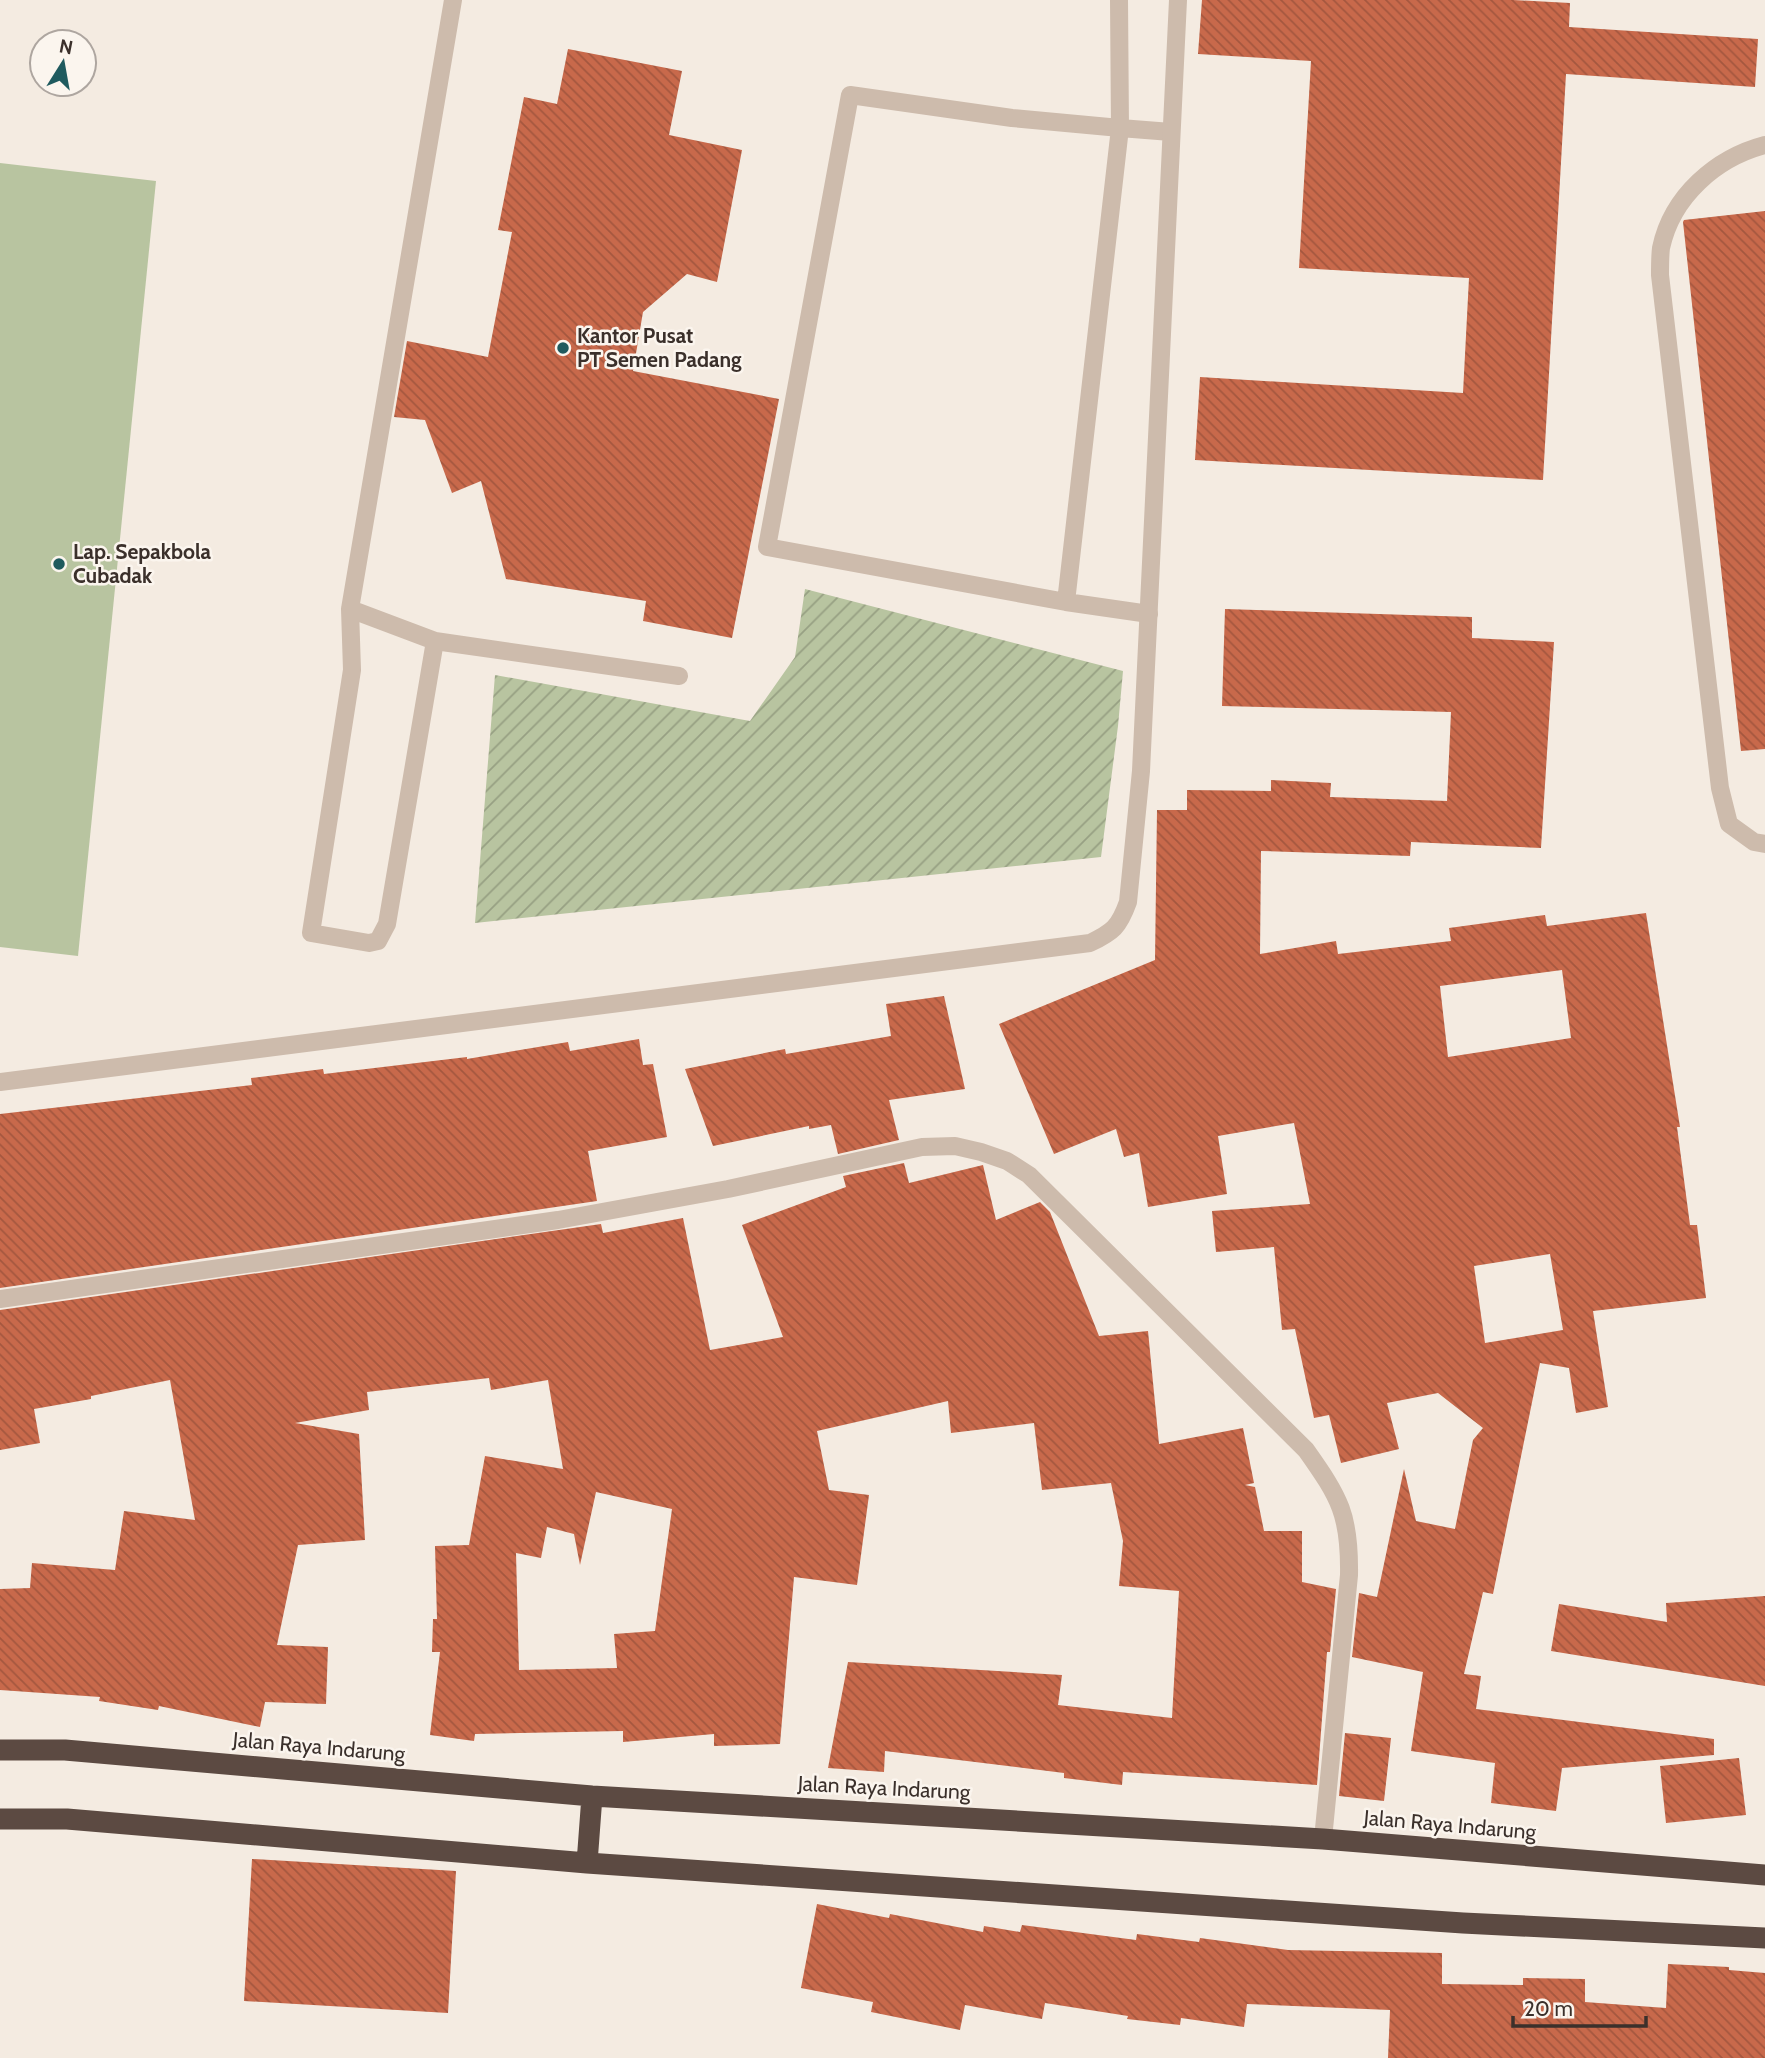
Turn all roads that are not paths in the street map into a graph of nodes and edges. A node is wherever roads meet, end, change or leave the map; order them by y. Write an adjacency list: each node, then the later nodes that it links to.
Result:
1 (453, 0): 8 (street)
2 (1119, 0): 4 (street)
3 (1178, 0): 5 (street)
4 (1119, 128): 5 (street); 7 (street); 7 (street)
5 (1171, 132): 9 (street)
6 (1765, 145): 12 (street)
7 (1066, 602): 9 (street)
8 (350, 609): 10 (street); 10 (street)
9 (1149, 614): 13 (street)
10 (435, 641): 11 (street)
11 (679, 676)
12 (1765, 844)
13 (0, 1082)
14 (0, 1299): 18 (street)
15 (0, 1750): 16 (highway, Jalan Raya Indarung)
16 (592, 1796): 18 (highway, Jalan Raya Indarung); 19 (highway)
17 (0, 1819): 19 (highway)
18 (1323, 1839): 20 (highway, Jalan Raya Indarung)
19 (587, 1863): 21 (highway)
20 (1765, 1875)
21 (1765, 1938)

